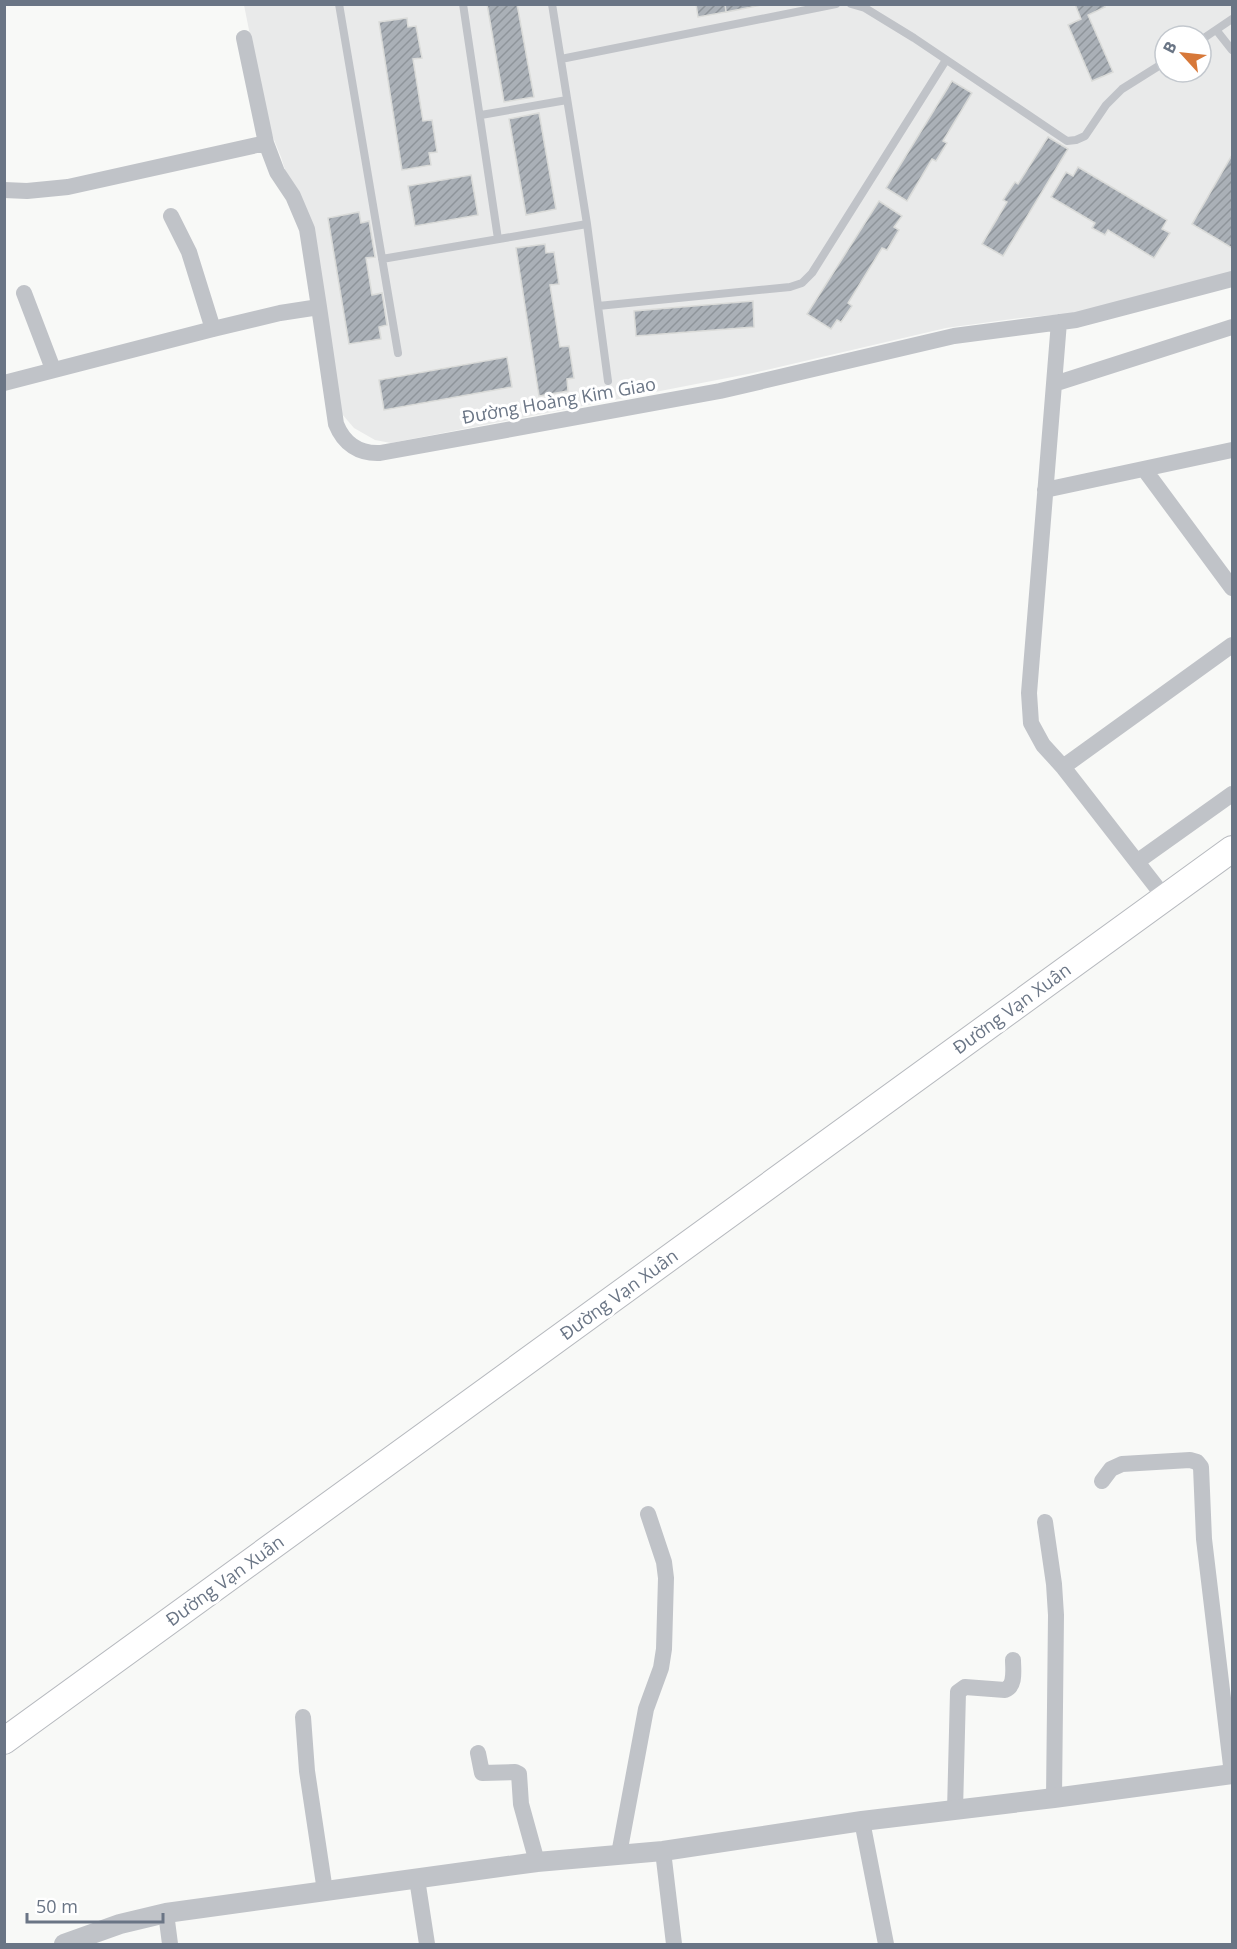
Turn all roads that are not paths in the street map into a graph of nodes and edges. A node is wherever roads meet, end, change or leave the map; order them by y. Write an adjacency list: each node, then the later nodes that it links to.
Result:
1 (339, 4): 21 (lane)
2 (463, 4): 15 (lane)
3 (552, 4): 11 (lane)
4 (836, 4): 11 (lane)
5 (851, 4): 12 (lane)
6 (1233, 20): 7 (lane)
7 (1217, 31): 8 (lane); 10 (lane)
8 (1213, 33)
9 (244, 38): 16 (street, Đường Hoàng Kim Giao)
10 (1233, 51)
11 (561, 59): 14 (lane)
12 (946, 60): 13 (lane); 24 (lane)
13 (1153, 70)
14 (567, 100): 15 (lane); 19 (lane)
15 (480, 115): 20 (lane)
16 (266, 143): 17 (street); 25 (street, Đường Hoàng Kim Giao)
17 (4, 190)
18 (171, 216): 28 (street)
19 (587, 224): 20 (lane); 24 (lane)
20 (498, 239): 21 (lane)
21 (382, 259): 29 (lane)
22 (1233, 279): 26 (street, Đường Hoàng Kim Giao)
23 (24, 292): 30 (street)
24 (598, 306): 31 (lane)
25 (319, 307): 26 (street, Đường Hoàng Kim Giao); 28 (street)
26 (1059, 322): 33 (street)
27 (1233, 327): 33 (street)
28 (213, 329): 30 (street)
29 (398, 353)
30 (53, 369): 32 (street)
31 (608, 381)
32 (4, 383)
33 (1054, 384): 36 (street)
34 (1233, 450): 35 (street)
35 (1144, 469): 36 (street); 37 (street)
36 (1045, 490): 39 (street)
37 (1233, 588)
38 (1233, 645): 39 (street)
39 (1063, 767): 42 (street)
40 (1233, 794): 42 (street)
41 (1233, 849): 43 (main road, Đường Vạn Xuân)
42 (1138, 861): 43 (street)
43 (1165, 897): 49 (main road, Đường Vạn Xuân)
44 (1102, 1480): 51 (street)
45 (648, 1514): 56 (street)
46 (1044, 1522): 52 (street)
47 (1013, 1660): 53 (street)
48 (303, 1717): 59 (street)
49 (4, 1741)
50 (478, 1753): 57 (street)
51 (1232, 1774): 52 (street)
52 (1054, 1798): 53 (street)
53 (955, 1811): 54 (street)
54 (862, 1821): 55 (street); 65 (street)
55 (663, 1851): 56 (street); 64 (street)
56 (619, 1854): 57 (street)
57 (537, 1862): 58 (street)
58 (417, 1879): 59 (street); 63 (street)
59 (325, 1891): 60 (street)
60 (166, 1913): 61 (street); 62 (street)
61 (64, 1944)
62 (170, 1944)
63 (427, 1944)
64 (674, 1944)
65 (886, 1944)

